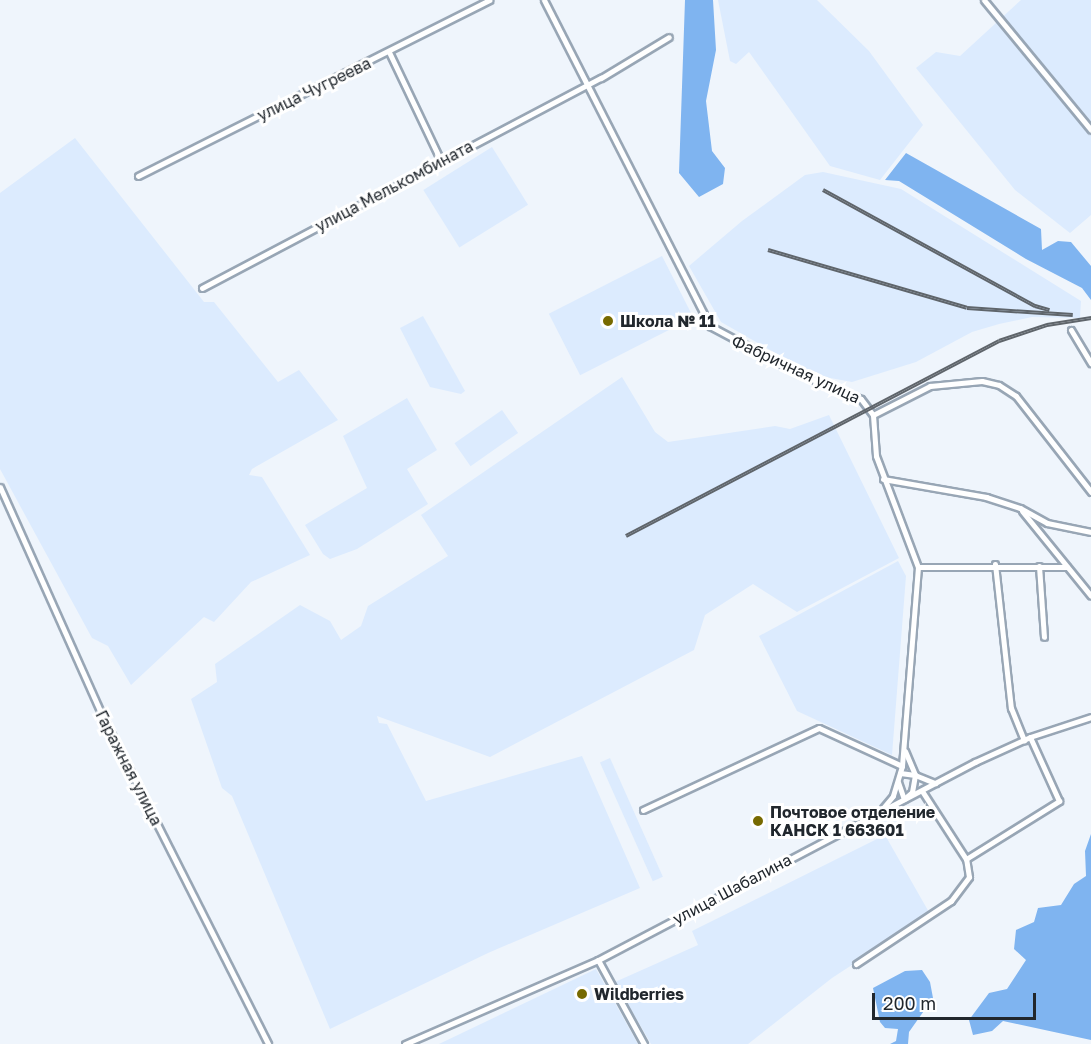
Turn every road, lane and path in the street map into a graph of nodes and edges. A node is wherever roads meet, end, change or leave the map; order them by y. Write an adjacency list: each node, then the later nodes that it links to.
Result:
1 (489, 0): 5 (street, улица Чугреева)
2 (544, 0): 6 (street, Фабричная улица)
3 (984, 0): 7 (street)
4 (669, 37): 6 (street, улица Мелькомбината)
5 (389, 52): 8 (street); 9 (street, улица Чугреева)
6 (586, 83): 8 (street, улица Мелькомбината); 13 (street, Фабричная улица)
7 (1091, 130)
8 (441, 160): 10 (street, улица Мелькомбината)
9 (138, 176)
10 (202, 288)
11 (1071, 330): 12 (street)
12 (1091, 363)
13 (873, 415): 14 (street, Фабричная улица); 16 (street)
14 (883, 479): 17 (street); 21 (street, Фабричная улица)
15 (0, 487): 41 (street, Гаражная улица)
16 (1091, 492)
17 (1020, 508): 18 (street); 22 (street)
18 (1091, 532)
19 (995, 564): 20 (street); 21 (street); 27 (street)
20 (1039, 566): 22 (street); 24 (street)
21 (918, 567): 28 (street, Фабричная улица)
22 (1067, 567): 23 (street)
23 (1091, 596)
24 (1044, 637)
25 (1091, 717): 26 (street, улица Шабалина)
26 (1030, 737): 27 (street, улица Шабалина); 38 (street)
27 (1024, 740): 33 (street, улица Шабалина)
28 (903, 747): 29 (street, Фабричная улица); 31 (street)
29 (902, 766): 30 (street, Фабричная улица); 37 (street)
30 (900, 773): 31 (street); 32 (street, Фабричная улица)
31 (915, 774): 33 (street); 35 (street)
32 (898, 782): 35 (street); 36 (street, Фабричная улица)
33 (936, 783): 34 (street, улица Шабалина)
34 (922, 791): 35 (street, улица Шабалина); 38 (street)
35 (904, 799): 36 (street, улица Шабалина)
36 (884, 808): 39 (street, улица Шабалина)
37 (642, 810)
38 (966, 859): 40 (street)
39 (598, 960): 42 (street, улица Шабалина); 43 (street)
40 (856, 964)
41 (268, 1044)
42 (405, 1044)
43 (644, 1044)

